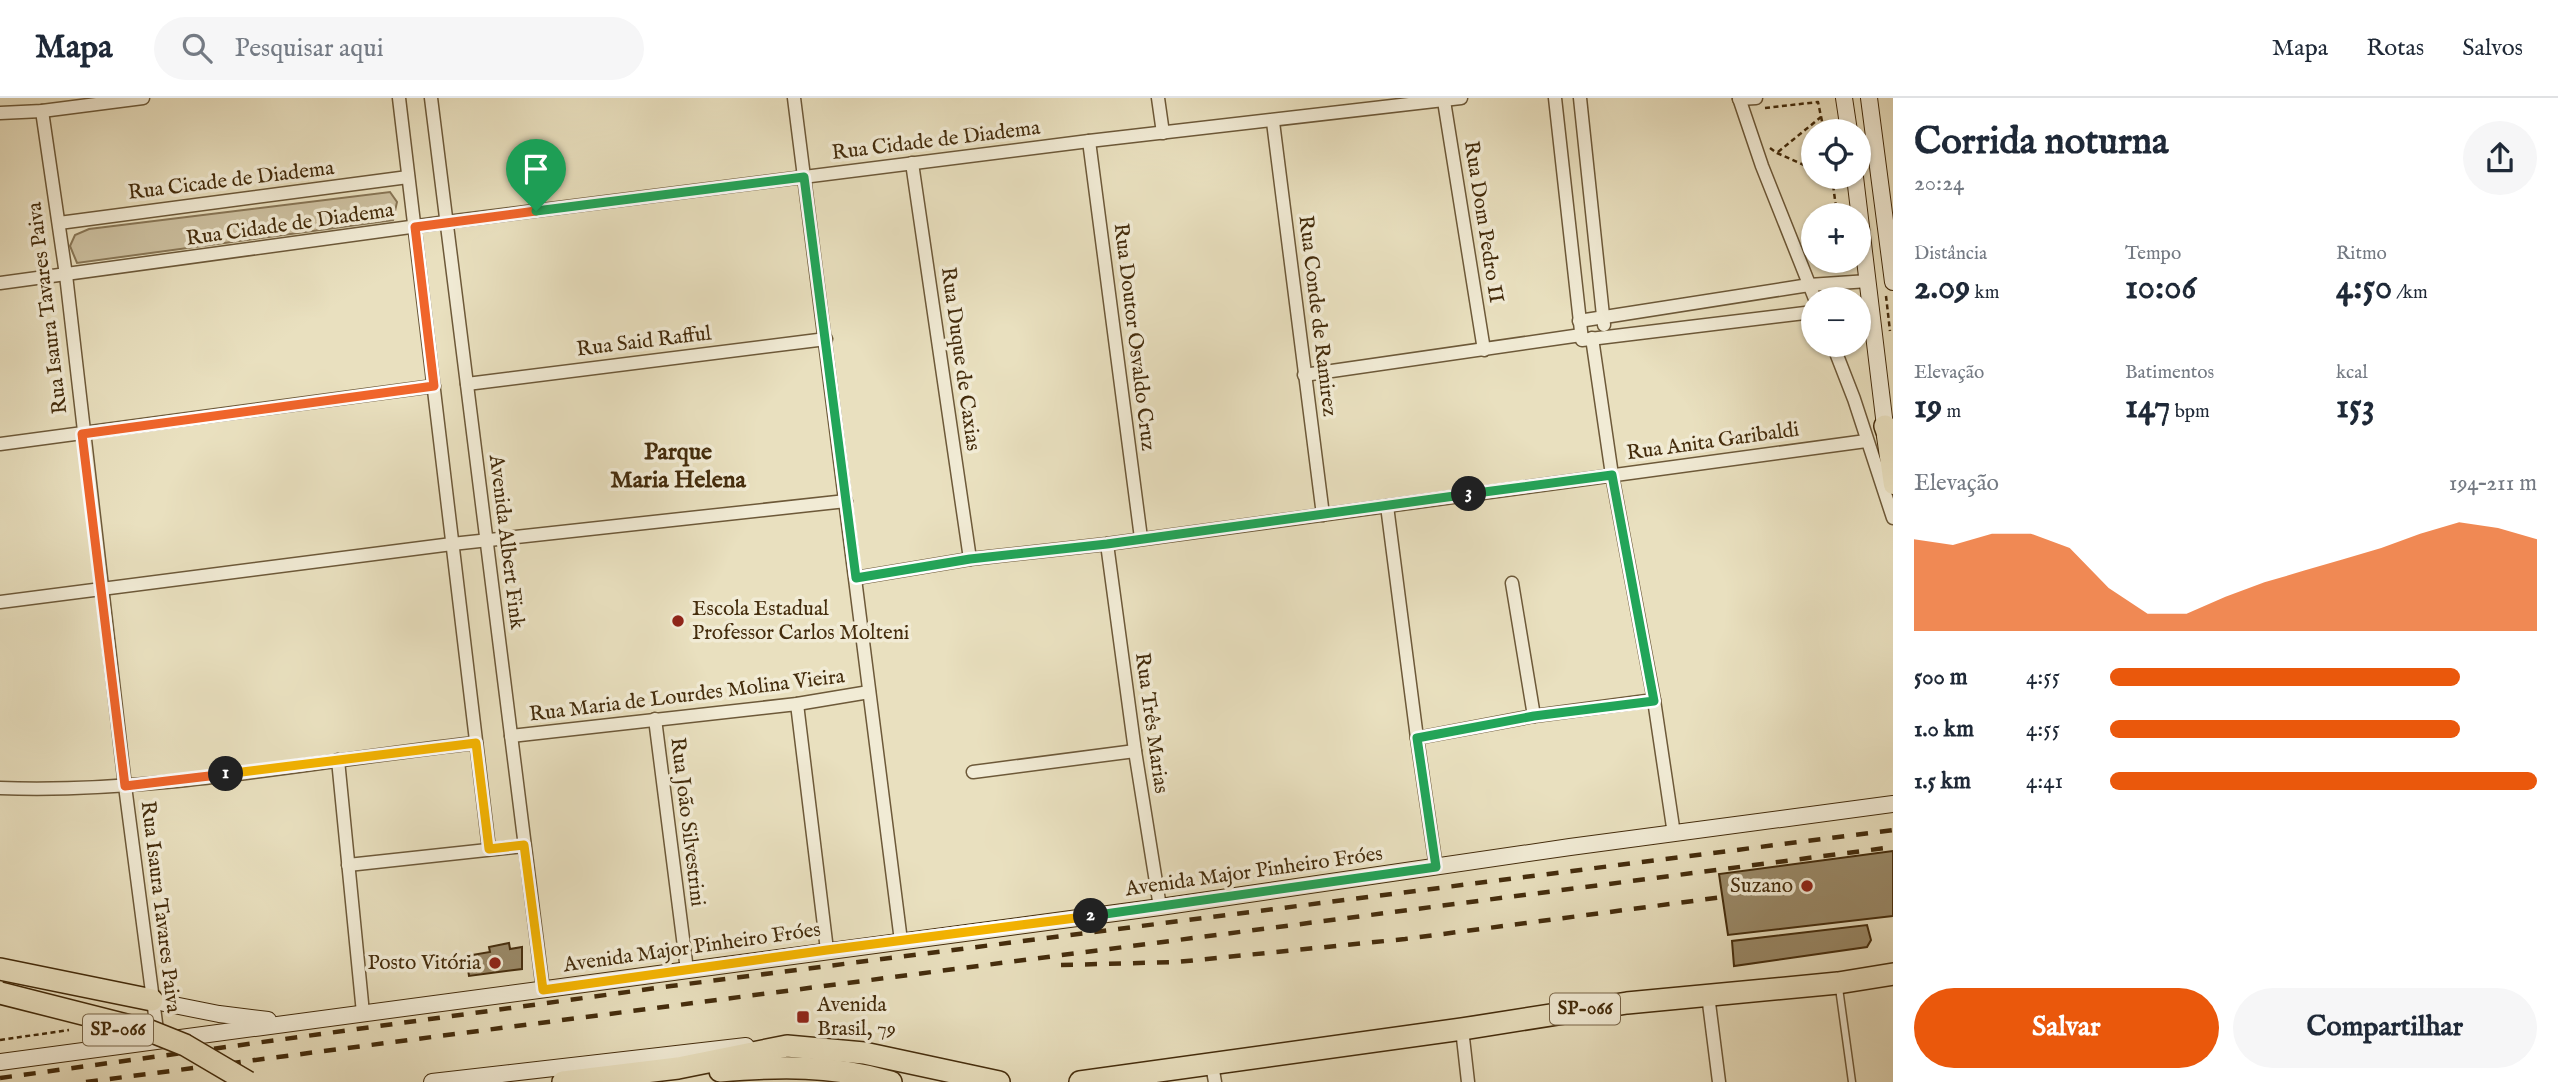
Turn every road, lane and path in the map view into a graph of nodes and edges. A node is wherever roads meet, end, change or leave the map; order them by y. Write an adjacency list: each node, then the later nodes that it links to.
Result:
1 (143, 98): 12 (street)
2 (399, 98): 27 (street)
3 (431, 98): 30 (street, Avenida Albert Fink)
4 (794, 98): 28 (street)
5 (1158, 98): 20 (street)
6 (1461, 98): 13 (street, Rua Cidade de Diadema)
7 (1555, 98): 41 (street)
8 (1580, 98): 40 (street)
9 (1844, 98): 18 (street)
10 (1870, 98): 37 (street)
11 (1739, 99): 14 (street); 26 (street)
12 (112, 100): 15 (street)
13 (1444, 101): 19 (street, Rua Cidade de Diadema); 46 (street, Rua Dom Pedro II)
14 (1757, 103): 17 (path)
15 (42, 111): 16 (street); 31 (street, Rua Isaura Tavares Paiva)
16 (0, 113)
17 (1821, 117): 23 (path)
18 (1847, 119)
19 (1273, 122): 20 (street, Rua Cidade de Diadema); 48 (street, Rua Conde de Ramirez)
20 (1163, 133): 21 (street, Rua Cidade de Diadema)
21 (1089, 141): 24 (street, Rua Cidade de Diadema); 62 (street, Rua Doutor Osvaldo Cruz)
22 (1767, 145): 23 (path)
23 (1777, 153): 25 (path); 26 (path)
24 (912, 163): 28 (street, Rua Cidade de Diadema); 66 (street, Rua Duque de Caxias)
25 (1801, 164)
26 (1762, 166): 36 (street)
27 (408, 177): 31 (street, Rua Cicade de Diadema); 32 (street)
28 (804, 177): 30 (street, Rua Cidade de Diadema); 43 (street)
29 (1856, 189): 34 (street)
30 (447, 222): 32 (street, Rua Cidade de Diadema); 49 (street, Avenida Albert Fink)
31 (59, 223): 33 (street, Rua Isaura Tavares Paiva)
32 (415, 227): 33 (street, Rua Cidade de Diadema); 50 (street)
33 (66, 275): 35 (street, Rua Cidade de Diadema); 52 (street, Rua Isaura Tavares Paiva)
34 (1868, 281): 36 (street); 37 (street); 38 (street)
35 (0, 283)
36 (1809, 285): 40 (street)
37 (1890, 286): 44 (path)
38 (1867, 287)
39 (1801, 313): 42 (street)
40 (1603, 319): 41 (street); 42 (street)
41 (1579, 321): 42 (street)
42 (1590, 337): 46 (street); 56 (street)
43 (826, 339): 49 (street, Rua Said Rafful); 58 (street)
44 (1891, 341)
45 (1871, 344): 51 (street)
46 (1483, 350): 48 (street)
47 (1837, 357): 53 (street)
48 (1304, 375): 60 (street, Rua Conde de Ramirez)
49 (467, 384): 63 (street, Avenida Albert Fink)
50 (434, 386): 52 (street); 64 (street)
51 (1885, 426): 55 (highway); 57 (main road)
52 (82, 434): 54 (street); 69 (street, Rua Isaura Tavares Paiva)
53 (1866, 440): 56 (street, Rua Anita Garibaldi); 61 (street)
54 (0, 444)
55 (1893, 449)
56 (1612, 475): 59 (street, Rua Anita Garibaldi); 72 (street)
57 (1893, 485)
58 (846, 501): 63 (street); 67 (street)
59 (1387, 506): 60 (street, Rua Anita Garibaldi); 77 (street)
60 (1323, 515): 62 (street, Rua Anita Garibaldi)
61 (1893, 518)
62 (1141, 538): 65 (street, Rua Anita Garibaldi)
63 (486, 541): 64 (street); 76 (street, Avenida Albert Fink)
64 (452, 544): 69 (street); 78 (street)
65 (1107, 544): 66 (street, Rua Anita Garibaldi); 79 (street, Rua Três Marias)
66 (970, 559): 67 (street, Rua Anita Garibaldi)
67 (856, 578): 71 (street)
68 (1512, 583): 74 (street)
69 (102, 589): 70 (street); 82 (street, Rua Isaura Tavares Paiva)
70 (0, 602)
71 (869, 692): 73 (street, Rua Maria de Lourdes Molina Vieira); 91 (street)
72 (1654, 701): 74 (street); 85 (street)
73 (797, 704): 75 (street, Rua Maria de Lourdes Molina Vieira); 92 (street)
74 (1534, 716): 77 (street)
75 (655, 719): 76 (street, Rua Maria de Lourdes Molina Vieira); 94 (street, Rua João Silvestrini)
76 (510, 736): 86 (street, Avenida Albert Fink)
77 (1417, 738): 89 (street)
78 (476, 743): 80 (street); 87 (street)
79 (1135, 751): 81 (street); 90 (street, Rua Três Marias)
80 (338, 760): 82 (street); 88 (street)
81 (973, 772)
82 (125, 786): 83 (street); 100 (street, Rua Isaura Tavares Paiva)
83 (0, 788)
84 (1893, 804): 85 (street, Avenida Major Pinheiro Fróes)
85 (1674, 834): 89 (street, Avenida Major Pinheiro Fróes)
86 (524, 845): 87 (street); 97 (street, Avenida Albert Fink)
87 (489, 849): 88 (street)
88 (348, 865): 102 (street)
89 (1436, 867): 90 (street, Avenida Major Pinheiro Fróes)
90 (1160, 907): 91 (street, Avenida Major Pinheiro Fróes)
91 (901, 941): 92 (street, Avenida Major Pinheiro Fróes)
92 (827, 950): 94 (street, Avenida Major Pinheiro Fróes)
93 (0, 969): 100 (highway)
94 (687, 971): 97 (street, Avenida Major Pinheiro Fróes)
95 (1893, 974): 96 (highway, SP-066)
96 (1838, 983): 99 (highway, SP-066); 123 (lane)
97 (543, 990): 102 (street, Avenida Major Pinheiro Fróes)
98 (0, 993): 115 (highway, bridge)
99 (1708, 995): 104 (highway, SP-066); 122 (street)
100 (158, 1002): 103 (street, Avenida Major Pinheiro Fróes); 105 (street); 106 (street, Rua Isaura Tavares Paiva)
101 (0, 1003): 114 (highway, SP-066)
102 (363, 1013): 103 (street, Avenida Major Pinheiro Fróes)
103 (288, 1023): 105 (street, Avenida Major Pinheiro Fróes)
104 (1462, 1029): 111 (highway, SP-066); 121 (street)
105 (181, 1038): 106 (street, Avenida Major Pinheiro Fróes)
106 (159, 1042): 108 (street, Avenida Major Pinheiro Fróes)
107 (787, 1046): 110 (highway); 113 (highway); 116 (street)
108 (0, 1062)
109 (776, 1066): 110 (highway); 112 (highway); 119 (street)
110 (679, 1071): 117 (highway); 118 (highway)
111 (1213, 1074): 120 (highway, SP-066)
112 (879, 1080)
113 (989, 1080)
114 (227, 1082)
115 (248, 1082)
116 (432, 1082)
117 (563, 1082)
118 (627, 1082)
119 (741, 1082)
120 (1080, 1082)
121 (1468, 1082)
122 (1719, 1082)
123 (1852, 1082)

